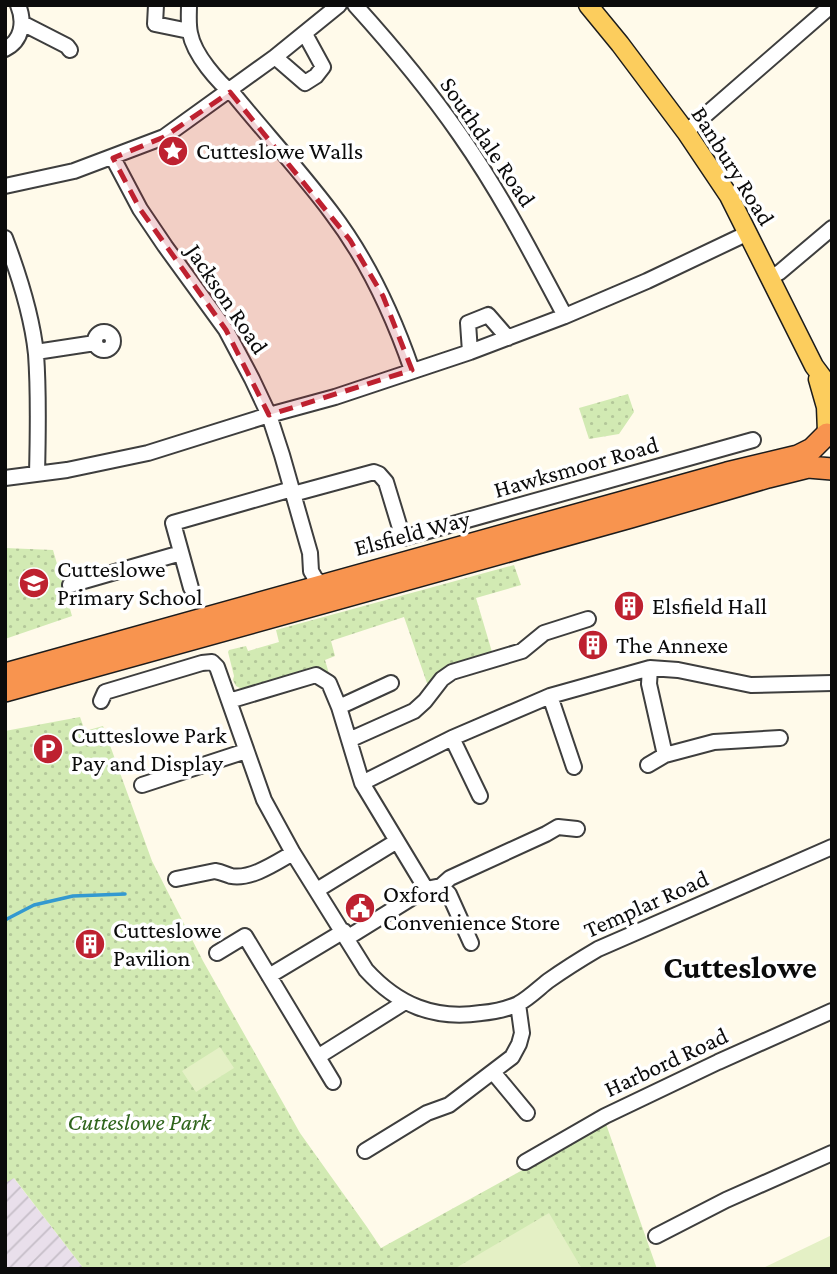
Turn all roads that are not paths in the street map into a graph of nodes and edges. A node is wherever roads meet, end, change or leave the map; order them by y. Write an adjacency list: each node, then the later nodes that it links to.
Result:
1 (18, 5): 8 (street)
2 (156, 5): 9 (street)
3 (190, 5): 9 (street)
4 (339, 5): 10 (street)
5 (355, 5): 22 (street, Southdale Road)
6 (588, 5): 15 (main road, Banbury Road)
7 (832, 5): 15 (street)
8 (22, 23): 11 (street); 12 (street)
9 (189, 31): 14 (street)
10 (304, 34): 13 (street); 13 (street)
11 (5, 49)
12 (70, 50)
13 (275, 57): 14 (street)
14 (230, 92): 16 (street); 28 (street)
15 (686, 132): 19 (main road, Banbury Road)
16 (113, 158): 17 (street); 30 (street, Jackson Road)
17 (5, 186)
18 (832, 228): 21 (street)
19 (748, 233): 21 (main road, Banbury Road); 22 (street)
20 (5, 238): 25 (street)
21 (770, 278): 27 (main road, Banbury Road)
22 (565, 316): 23 (street)
23 (508, 338): 26 (street); 26 (street)
24 (94, 343): 25 (street)
25 (36, 352): 34 (street)
26 (470, 352): 28 (street)
27 (814, 366): 29 (main road, Banbury Road); 31 (main road, Banbury Road)
28 (412, 370): 30 (street)
29 (832, 390)
30 (269, 415): 34 (street); 36 (street, Jackson Road)
31 (828, 431): 33 (highway); 42 (highway, Elsfield Way)
32 (753, 440): 36 (street, Hawksmoor Road)
33 (832, 467): 42 (highway, Elsfield Way)
34 (37, 474): 35 (street)
35 (5, 478)
36 (292, 491): 37 (street); 38 (street, Jackson Road)
37 (181, 553): 39 (street); 41 (street)
38 (310, 553): 40 (street, Jackson Road); 42 (street)
39 (70, 585)
40 (322, 585): 42 (highway, Elsfield Way); 45 (highway, Elsfield Way)
41 (191, 587)
42 (346, 587): 48 (highway, Elsfield Way)
43 (588, 619): 55 (street)
44 (650, 667): 47 (street); 49 (street); 57 (street)
45 (5, 674)
46 (391, 683): 52 (street)
47 (832, 683)
48 (5, 691)
49 (550, 696): 53 (street); 59 (street)
50 (101, 701): 51 (street, Templar Road)
51 (229, 701): 52 (street); 56 (street, Templar Road)
52 (338, 707): 55 (street)
53 (452, 738): 60 (street); 62 (street)
54 (780, 738): 57 (street)
55 (349, 740): 60 (street)
56 (246, 751): 61 (street); 66 (street, Templar Road)
57 (665, 755): 58 (street)
58 (648, 765)
59 (574, 767)
60 (362, 783): 64 (street)
61 (142, 785)
62 (480, 796)
63 (577, 829): 68 (street)
64 (397, 841): 68 (street); 69 (street)
65 (832, 847): 75 (street, Templar Road)
66 (293, 853): 67 (street); 69 (street, Templar Road)
67 (176, 879)
68 (433, 888): 70 (street); 71 (street)
69 (317, 890): 70 (street, Templar Road)
70 (345, 934): 73 (street); 74 (street, Templar Road)
71 (471, 943)
72 (217, 953): 73 (street)
73 (269, 976): 77 (street)
74 (405, 1002): 75 (street, Templar Road); 77 (street)
75 (518, 1003): 78 (street)
76 (832, 1011): 83 (street, Harbord Road)
77 (319, 1056): 79 (street)
78 (493, 1072): 80 (street); 81 (street)
79 (333, 1082)
80 (527, 1113)
81 (365, 1151)
82 (832, 1153): 84 (street)
83 (525, 1162)
84 (656, 1236)

